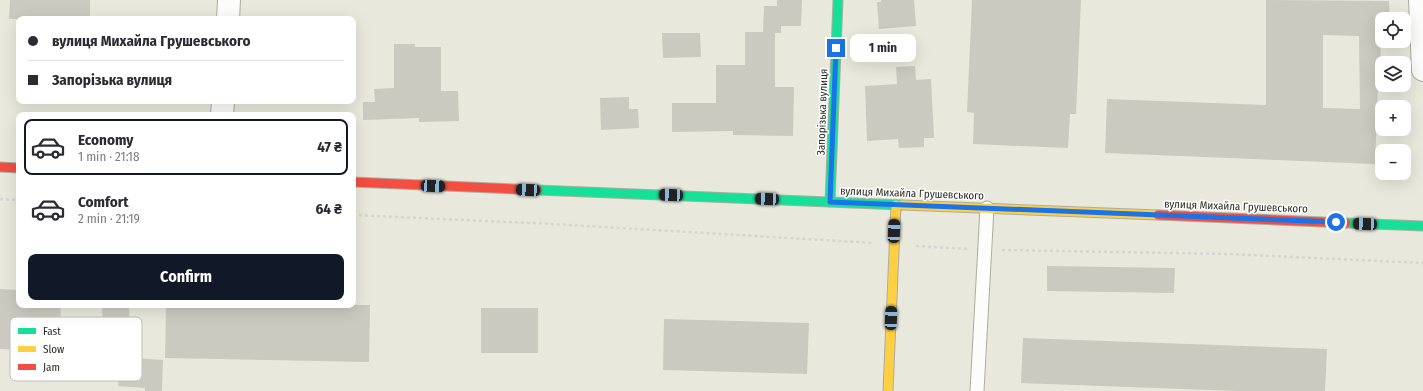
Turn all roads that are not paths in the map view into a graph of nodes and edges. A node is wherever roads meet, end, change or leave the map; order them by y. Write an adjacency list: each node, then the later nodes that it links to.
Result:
1 (229, 0): 4 (street)
2 (838, 0): 9 (main road, Запорізька вулиця)
3 (1420, 0): 5 (street)
4 (228, 16)
5 (1423, 70)
6 (0, 167): 7 (main road)
7 (16, 168)
8 (356, 182): 9 (main road, вулиця Михайла Грушевського)
9 (830, 202): 10 (main road, вулиця Михайла Грушевського)
10 (896, 205): 11 (main road, вулиця Михайла Грушевського); 13 (main road)
11 (987, 208): 12 (main road, вулиця Михайла Грушевського); 14 (lane)
12 (1423, 226)
13 (888, 391)
14 (977, 391)

